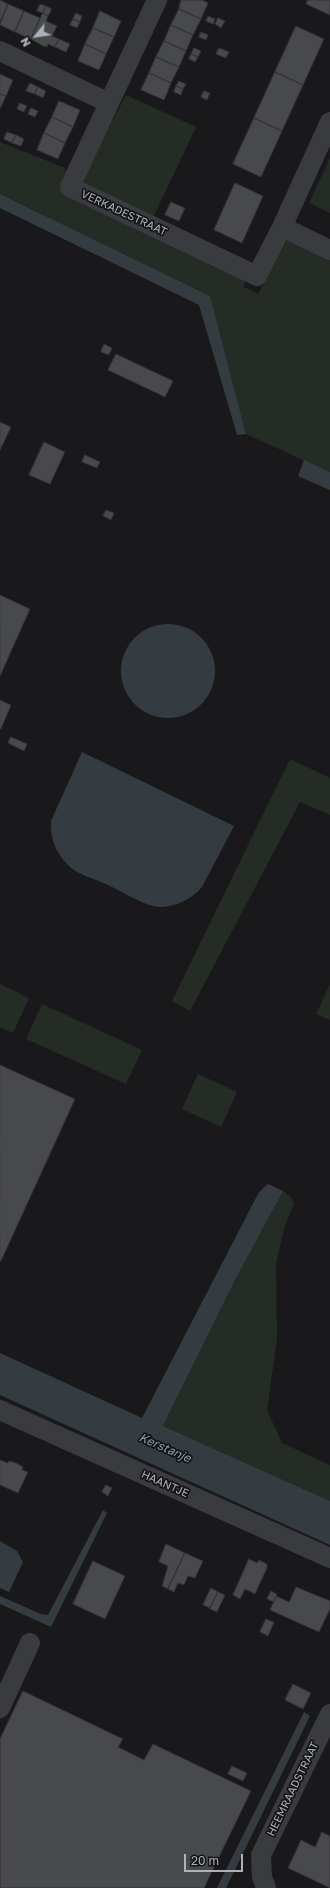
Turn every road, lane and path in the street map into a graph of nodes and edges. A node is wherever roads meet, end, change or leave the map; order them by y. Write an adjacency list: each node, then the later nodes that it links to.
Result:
1 (157, 0): 3 (street, VERKADESTRAAT)
2 (0, 51): 3 (street)
3 (109, 103): 5 (street, VERKADESTRAAT)
4 (330, 122): 5 (street)
5 (282, 227): 6 (street)
6 (330, 250)
7 (0, 1410): 8 (street, HAANTJE)
8 (330, 1558)
9 (30, 1643): 10 (street)
10 (0, 1708)
11 (330, 1714): 12 (street, HEEMRAADSTRAAT)
12 (266, 1888)

